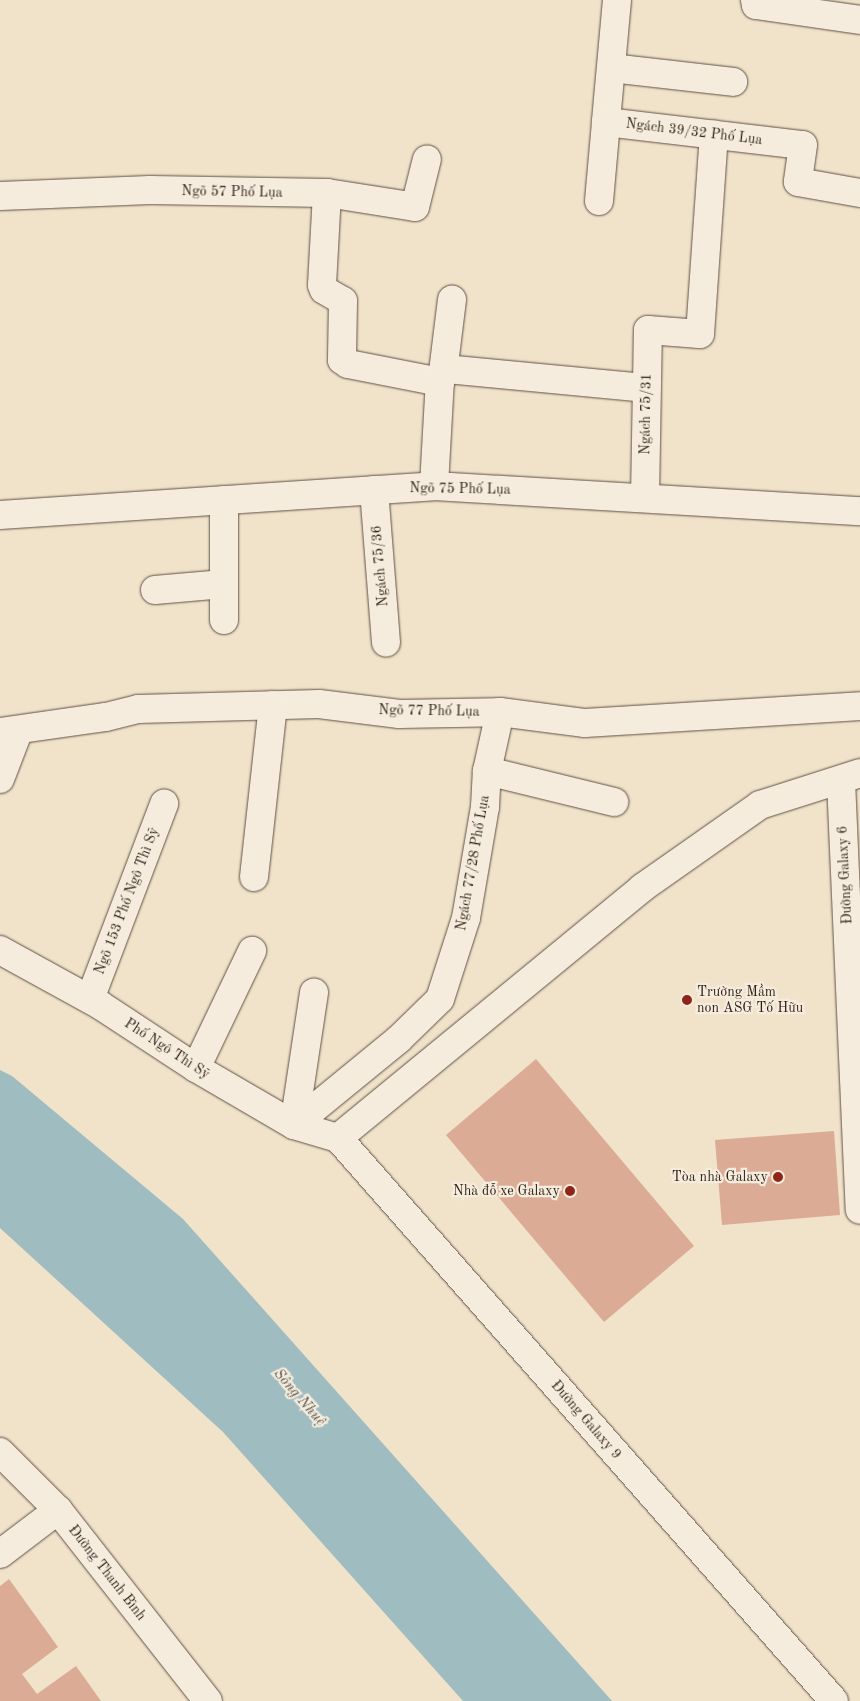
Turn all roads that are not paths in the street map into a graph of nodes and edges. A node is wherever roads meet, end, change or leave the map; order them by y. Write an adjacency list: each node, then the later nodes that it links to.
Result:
1 (617, 0): 4 (street, Ngách 39/32 Phố Lụa)
2 (755, 0): 3 (street)
3 (855, 13)
4 (611, 68): 5 (street); 6 (street, Ngách 39/32 Phố Lụa)
5 (733, 82)
6 (606, 122): 7 (street, Ngách 39/32 Phố Lụa); 12 (street)
7 (714, 134): 10 (street, Ngách 39/32 Phố Lụa); 15 (street, Ngách 75/31)
8 (427, 159): 9 (street, Ngõ 57 Phố Lụa)
9 (327, 193): 11 (street, Ngõ 57 Phố Lụa); 14 (street)
10 (860, 194)
11 (0, 196)
12 (599, 201)
13 (452, 300): 14 (street)
14 (441, 377): 15 (street); 16 (street)
15 (646, 388): 18 (street, Ngách 75/31)
16 (434, 486): 17 (street, Ngõ 75 Phố Lụa); 18 (street, Ngõ 75 Phố Lụa)
17 (374, 490): 19 (street, Ngõ 75 Phố Lụa); 25 (street, Ngách 75/36)
18 (645, 498): 20 (street, Ngõ 75 Phố Lụa)
19 (224, 500): 21 (street, Ngõ 75 Phố Lụa); 22 (street)
20 (860, 511)
21 (0, 515)
22 (224, 584): 23 (street); 24 (street)
23 (155, 590)
24 (224, 620)
25 (386, 643)
26 (274, 705): 28 (street, Ngõ 77 Phố Lụa); 29 (street, Ngõ 77 Phố Lụa); 35 (street)
27 (860, 706): 28 (street, Ngõ 77 Phố Lụa)
28 (500, 712): 30 (street, Ngách 77/28 Phố Lụa)
29 (9, 732): 32 (street)
30 (487, 771): 33 (street); 40 (street, Ngách 77/28 Phố Lụa)
31 (850, 777): 41 (street); 45 (street, Đường Galaxy 6)
32 (0, 780)
33 (614, 802)
34 (164, 804): 39 (street, Ngõ 153 Phố Ngô Thì Sỹ)
35 (254, 877)
36 (0, 950): 39 (street, Phố Ngô Thì Sỹ)
37 (252, 951): 42 (street)
38 (314, 993): 43 (street)
39 (90, 999): 42 (street, Phố Ngô Thì Sỹ)
40 (440, 999): 41 (street); 43 (street, Ngách 77/28 Phố Lụa)
41 (467, 1030): 44 (street)
42 (196, 1068): 43 (street, Phố Ngô Thì Sỹ)
43 (294, 1125): 44 (street, Phố Ngô Thì Sỹ)
44 (338, 1138): 51 (street, Đường Galaxy 9)
45 (859, 1183): 46 (street, Đường Galaxy 6)
46 (860, 1210)
47 (0, 1452): 48 (street, Đường Thanh Bình)
48 (58, 1510): 49 (street); 50 (street, Đường Thanh Bình)
49 (0, 1554)
50 (208, 1701)
51 (834, 1701)

